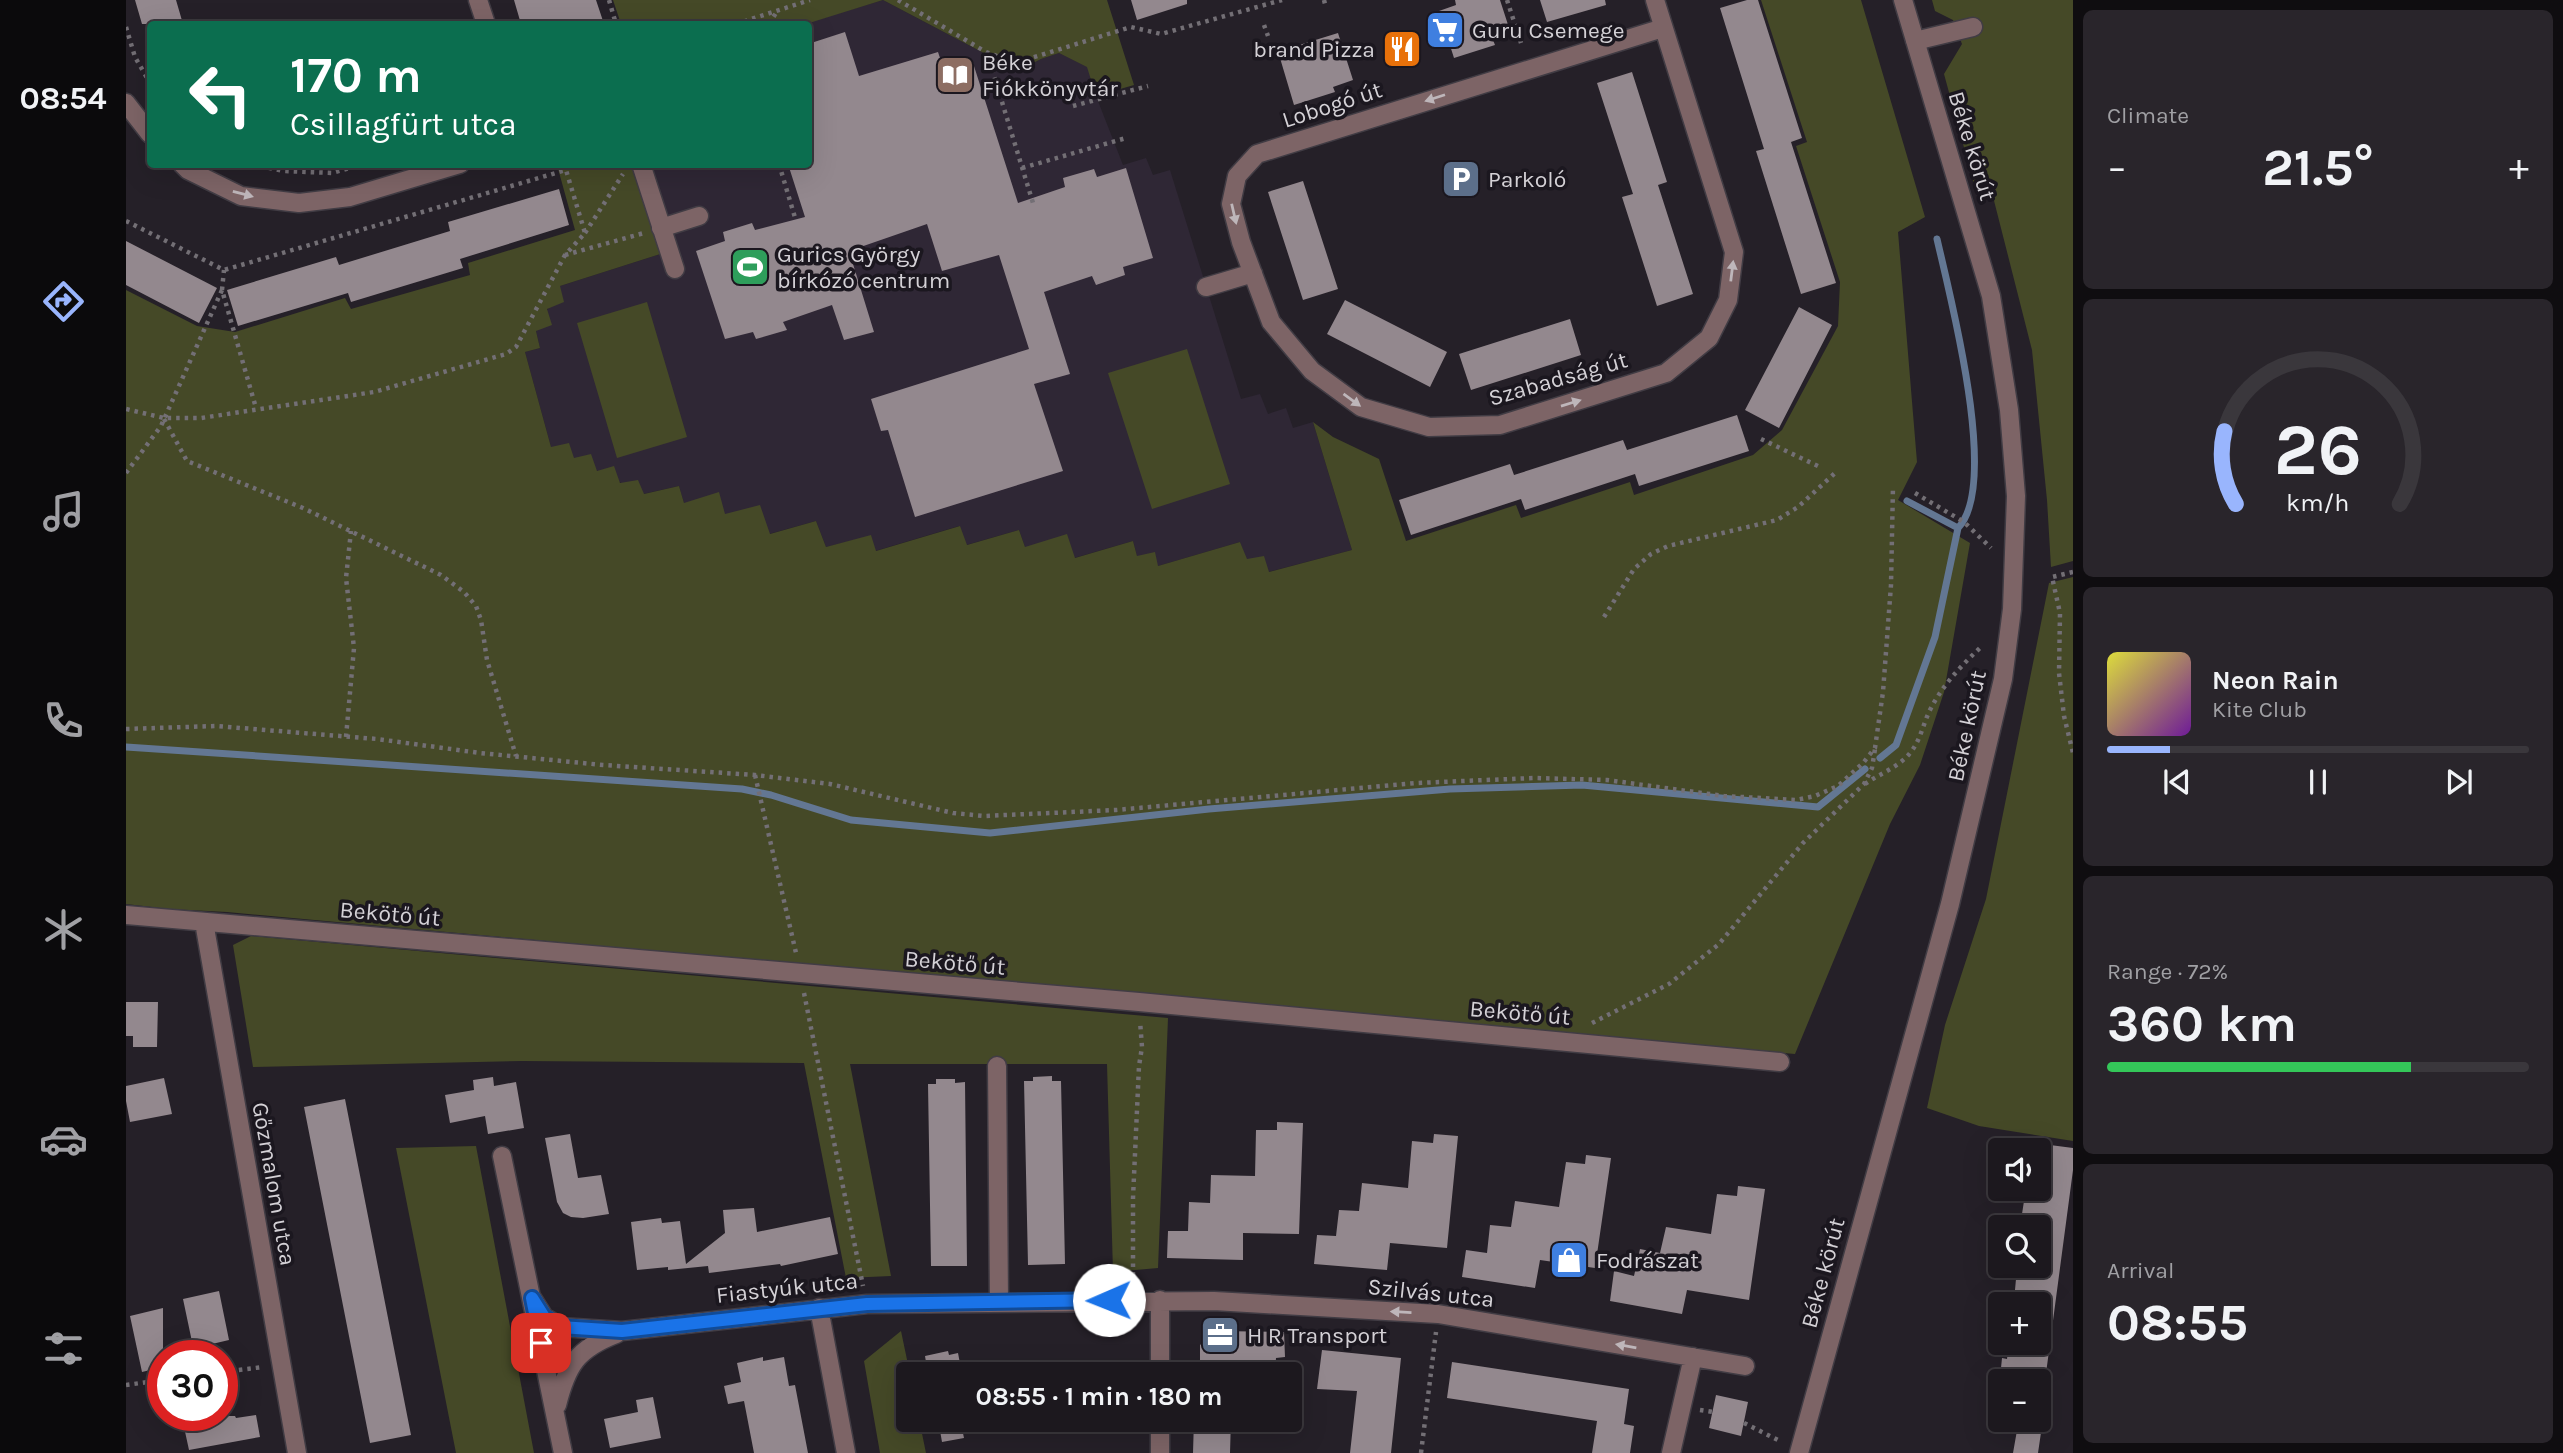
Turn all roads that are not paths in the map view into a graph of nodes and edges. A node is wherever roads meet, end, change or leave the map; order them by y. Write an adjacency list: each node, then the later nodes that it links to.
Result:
1 (478, 0): 4 (street)
2 (1655, 0): 6 (street, Szabadság út)
3 (1903, 0): 7 (street, Béke körút)
4 (485, 21)
5 (1973, 27): 7 (street)
6 (1663, 28): 10 (street, Lobogó út, one-way to 10); 17 (street, Szabadság út, one-way to 6)
7 (1915, 41): 39 (street, Béke körút)
8 (126, 103): 9 (street)
9 (147, 130)
10 (1257, 154): 17 (street, Szabadság út, one-way to 17)
11 (186, 168): 12 (street, one-way to 12)
12 (447, 168)
13 (642, 168): 15 (street)
14 (699, 216): 15 (street)
15 (661, 228): 16 (street)
16 (675, 269)
17 (1253, 273): 18 (street)
18 (1206, 288)
19 (126, 915): 20 (street, Bekötő út)
20 (204, 922): 21 (street, Bekötő út); 34 (street, Gőzmalom utca)
21 (1780, 1062)
22 (997, 1066): 26 (street)
23 (502, 1156): 24 (street)
24 (532, 1298): 28 (street, Fiastyúk utca); 32 (street)
25 (1160, 1300): 26 (street, Fiastyúk utca); 29 (street, Szilvás utca, one-way to 25); 30 (street)
26 (999, 1302): 27 (street, Fiastyúk utca)
27 (819, 1308): 28 (street, Fiastyúk utca); 36 (street)
28 (622, 1331): 32 (street, Fiastyúk utca)
29 (1693, 1357): 31 (street, Szilvás utca); 38 (street)
30 (1160, 1362)
31 (1745, 1366)
32 (555, 1411): 35 (street)
33 (1160, 1432): 37 (street)
34 (297, 1453)
35 (563, 1453)
36 (846, 1453)
37 (1160, 1453)
38 (1671, 1453)
39 (1799, 1453)

